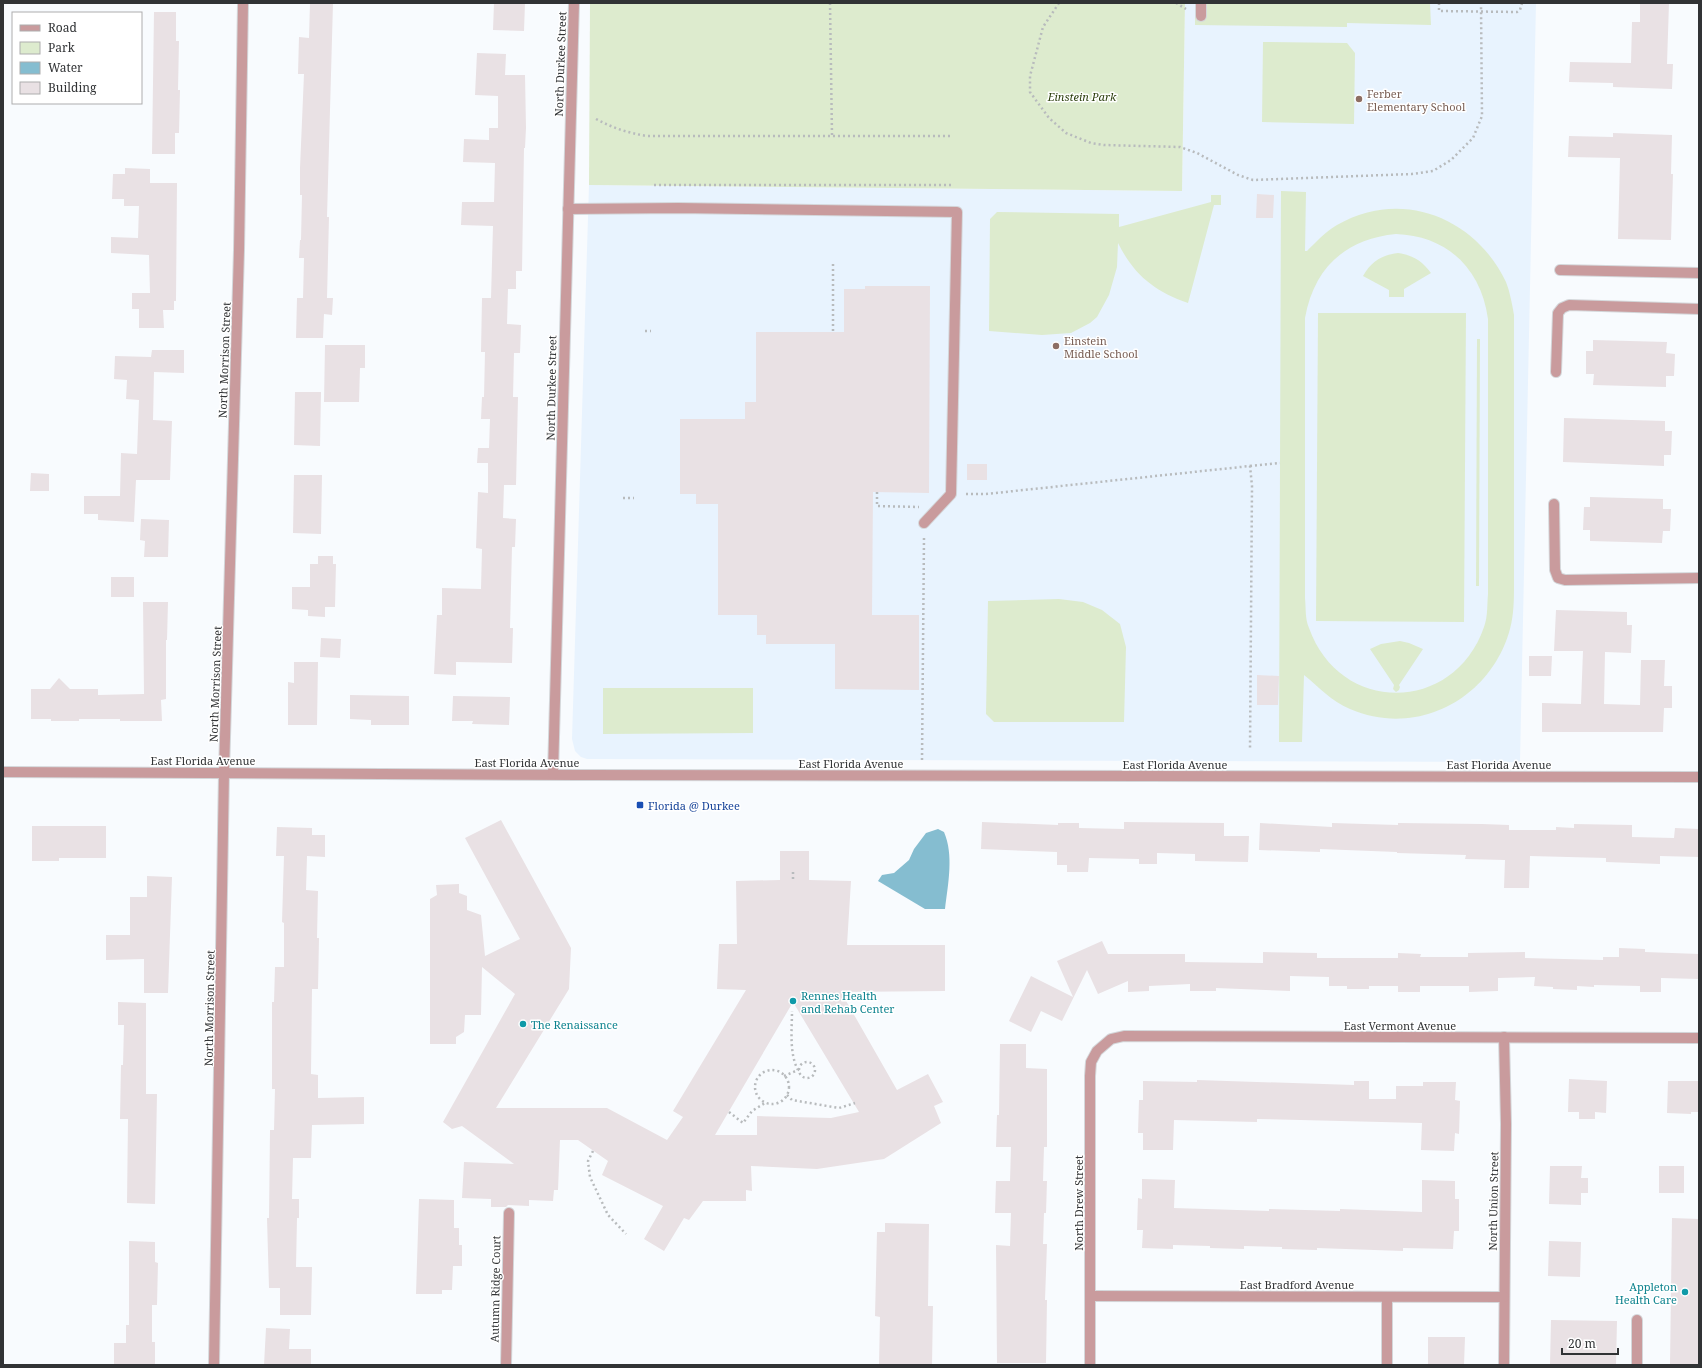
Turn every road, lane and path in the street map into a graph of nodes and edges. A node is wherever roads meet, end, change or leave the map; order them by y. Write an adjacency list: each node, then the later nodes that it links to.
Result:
1 (243, 3): 38 (street, North Morrison Street)
2 (574, 3): 16 (street, North Durkee Street)
3 (830, 3): 12 (path)
4 (1059, 3): 9 (path)
5 (1201, 3): 10 (street)
6 (1438, 3): 9 (path)
7 (1522, 3): 9 (path)
8 (1481, 5): 9 (path)
9 (1481, 12)
10 (1201, 16)
11 (596, 119): 12 (path)
12 (832, 135): 13 (path)
13 (952, 136)
14 (654, 185): 15 (path)
15 (951, 185)
16 (568, 209): 28 (street); 39 (street, North Durkee Street)
17 (833, 264): 23 (path)
18 (1560, 270): 19 (street)
19 (1699, 273)
20 (1699, 309): 24 (street)
21 (645, 331): 22 (path)
22 (651, 331)
23 (833, 332)
24 (1556, 372)
25 (1280, 463): 26 (path)
26 (1250, 466): 28 (path); 35 (path)
27 (877, 492): 32 (path)
28 (951, 494): 32 (street)
29 (623, 498): 30 (path)
30 (634, 498)
31 (1554, 504): 34 (street)
32 (939, 507): 33 (street)
33 (924, 523): 36 (path)
34 (1699, 578)
35 (1250, 749)
36 (922, 760)
37 (3, 772): 38 (street, East Florida Avenue)
38 (224, 772): 39 (street, East Florida Avenue); 60 (street, North Morrison Street)
39 (553, 774): 40 (street, East Florida Avenue)
40 (1699, 777)
41 (793, 872): 42 (path)
42 (793, 880)
43 (792, 1011): 47 (path)
44 (1504, 1037): 45 (street, East Vermont Avenue); 46 (street, East Vermont Avenue); 58 (street, North Union Street)
45 (1699, 1038)
46 (1104, 1044): 56 (street, North Drew Street)
47 (798, 1070): 47 (path); 48 (path)
48 (784, 1076): 49 (path); 50 (path)
49 (786, 1095): 50 (path); 51 (path)
50 (765, 1102): 52 (path)
51 (855, 1104)
52 (729, 1112)
53 (593, 1151): 55 (path)
54 (509, 1213): 61 (street, Autumn Ridge Court)
55 (626, 1234)
56 (1090, 1296): 57 (street, East Bradford Avenue); 62 (street, North Drew Street)
57 (1387, 1297): 58 (street, East Bradford Avenue); 63 (street)
58 (1504, 1297): 64 (street, North Union Street)
59 (1637, 1320): 65 (street)
60 (214, 1365)
61 (506, 1365)
62 (1090, 1365)
63 (1387, 1365)
64 (1504, 1365)
65 (1637, 1365)

